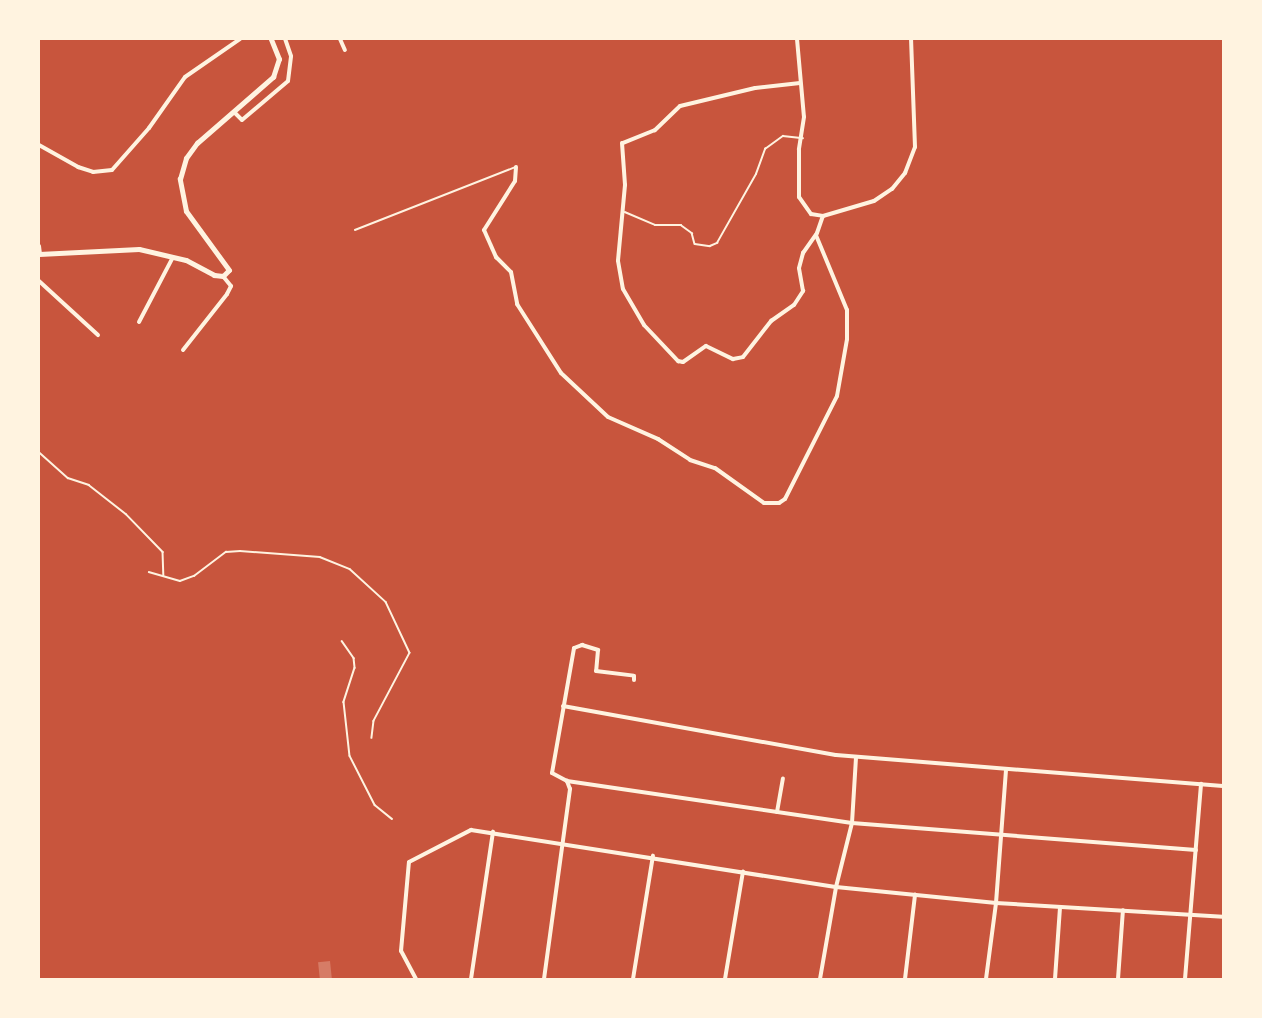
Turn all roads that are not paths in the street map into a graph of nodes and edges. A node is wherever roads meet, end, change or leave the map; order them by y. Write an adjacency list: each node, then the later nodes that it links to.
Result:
1 (240, 39): 11 (street)
2 (271, 39): 9 (main road)
3 (285, 39): 9 (street)
4 (340, 39): 7 (street)
5 (797, 39): 8 (street)
6 (911, 39): 14 (street)
7 (345, 50)
8 (800, 83): 10 (street); 13 (street)
9 (234, 112): 20 (main road)
10 (803, 138): 13 (lane); 14 (street)
11 (39, 145)
12 (516, 167): 15 (lane); 16 (street)
13 (622, 210): 16 (street)
14 (823, 216): 16 (street)
15 (355, 230)
16 (816, 235)
17 (39, 246): 18 (street)
18 (40, 254): 19 (main road)
19 (173, 256): 20 (main road); 22 (street)
20 (223, 276): 24 (street)
21 (39, 281): 23 (street)
22 (139, 322)
23 (98, 336)
24 (183, 350)
25 (39, 452): 27 (lane)
26 (149, 572): 27 (lane)
27 (164, 576): 31 (lane)
28 (342, 641): 39 (lane)
29 (634, 680): 30 (street)
30 (563, 706): 32 (street); 35 (street)
31 (372, 738)
32 (856, 757): 33 (street); 40 (street)
33 (1005, 769): 36 (street); 42 (street)
34 (783, 779): 38 (street)
35 (567, 781): 38 (street); 43 (street)
36 (1201, 784): 37 (street); 44 (street)
37 (1223, 786)
38 (777, 812): 40 (street)
39 (392, 819)
40 (852, 823): 42 (street); 47 (street)
41 (493, 832): 43 (street); 54 (street); 55 (street)
42 (1002, 836): 44 (street); 49 (street)
43 (563, 842): 45 (street); 56 (street)
44 (1196, 850): 52 (street)
45 (653, 856): 46 (street); 57 (street)
46 (743, 872): 47 (street); 58 (street)
47 (836, 887): 48 (street); 59 (street)
48 (915, 895): 49 (street); 60 (street)
49 (996, 903): 50 (street); 61 (street)
50 (1060, 907): 51 (street); 62 (street)
51 (1123, 910): 52 (street); 63 (street)
52 (1190, 913): 53 (street); 64 (street)
53 (1223, 917)
54 (416, 979)
55 (471, 979)
56 (544, 979)
57 (633, 979)
58 (725, 979)
59 (820, 979)
60 (905, 979)
61 (986, 979)
62 (1055, 979)
63 (1118, 979)
64 (1185, 979)

